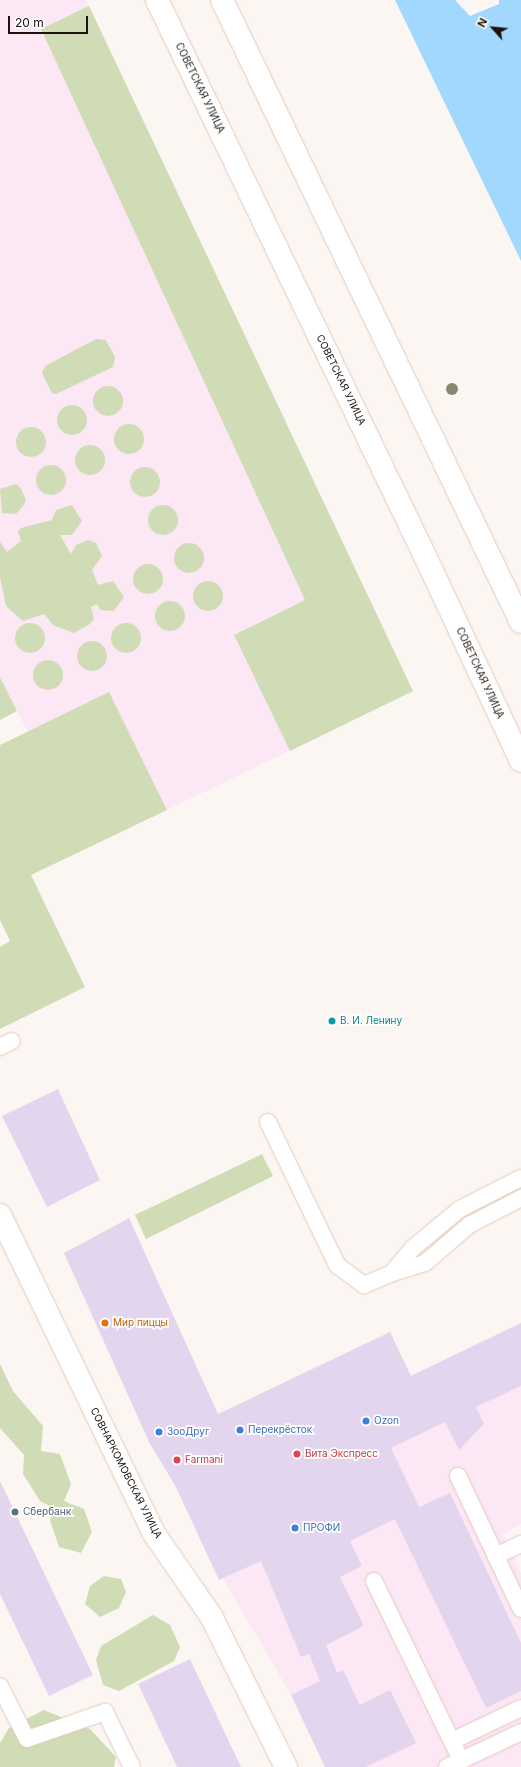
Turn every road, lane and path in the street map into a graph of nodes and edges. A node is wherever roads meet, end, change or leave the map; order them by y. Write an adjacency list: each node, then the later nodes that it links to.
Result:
1 (158, 0): 4 (main road, СОВЕТСКАЯ УЛИЦА)
2 (222, 0): 3 (main road)
3 (521, 622)
4 (521, 762)
5 (268, 1122): 9 (lane)
6 (521, 1178): 9 (lane)
7 (521, 1198): 9 (lane)
8 (0, 1215): 21 (main road, СОВНАРКОМОВСКАЯ УЛИЦА)
9 (392, 1273)
10 (458, 1476): 12 (lane)
11 (521, 1544): 12 (lane)
12 (496, 1556): 14 (lane)
13 (374, 1581): 18 (lane)
14 (521, 1609)
15 (0, 1686): 20 (lane)
16 (521, 1708): 18 (lane)
17 (521, 1732): 19 (lane)
18 (452, 1741): 19 (lane)
19 (454, 1764)
20 (132, 1767)
21 (286, 1767)

